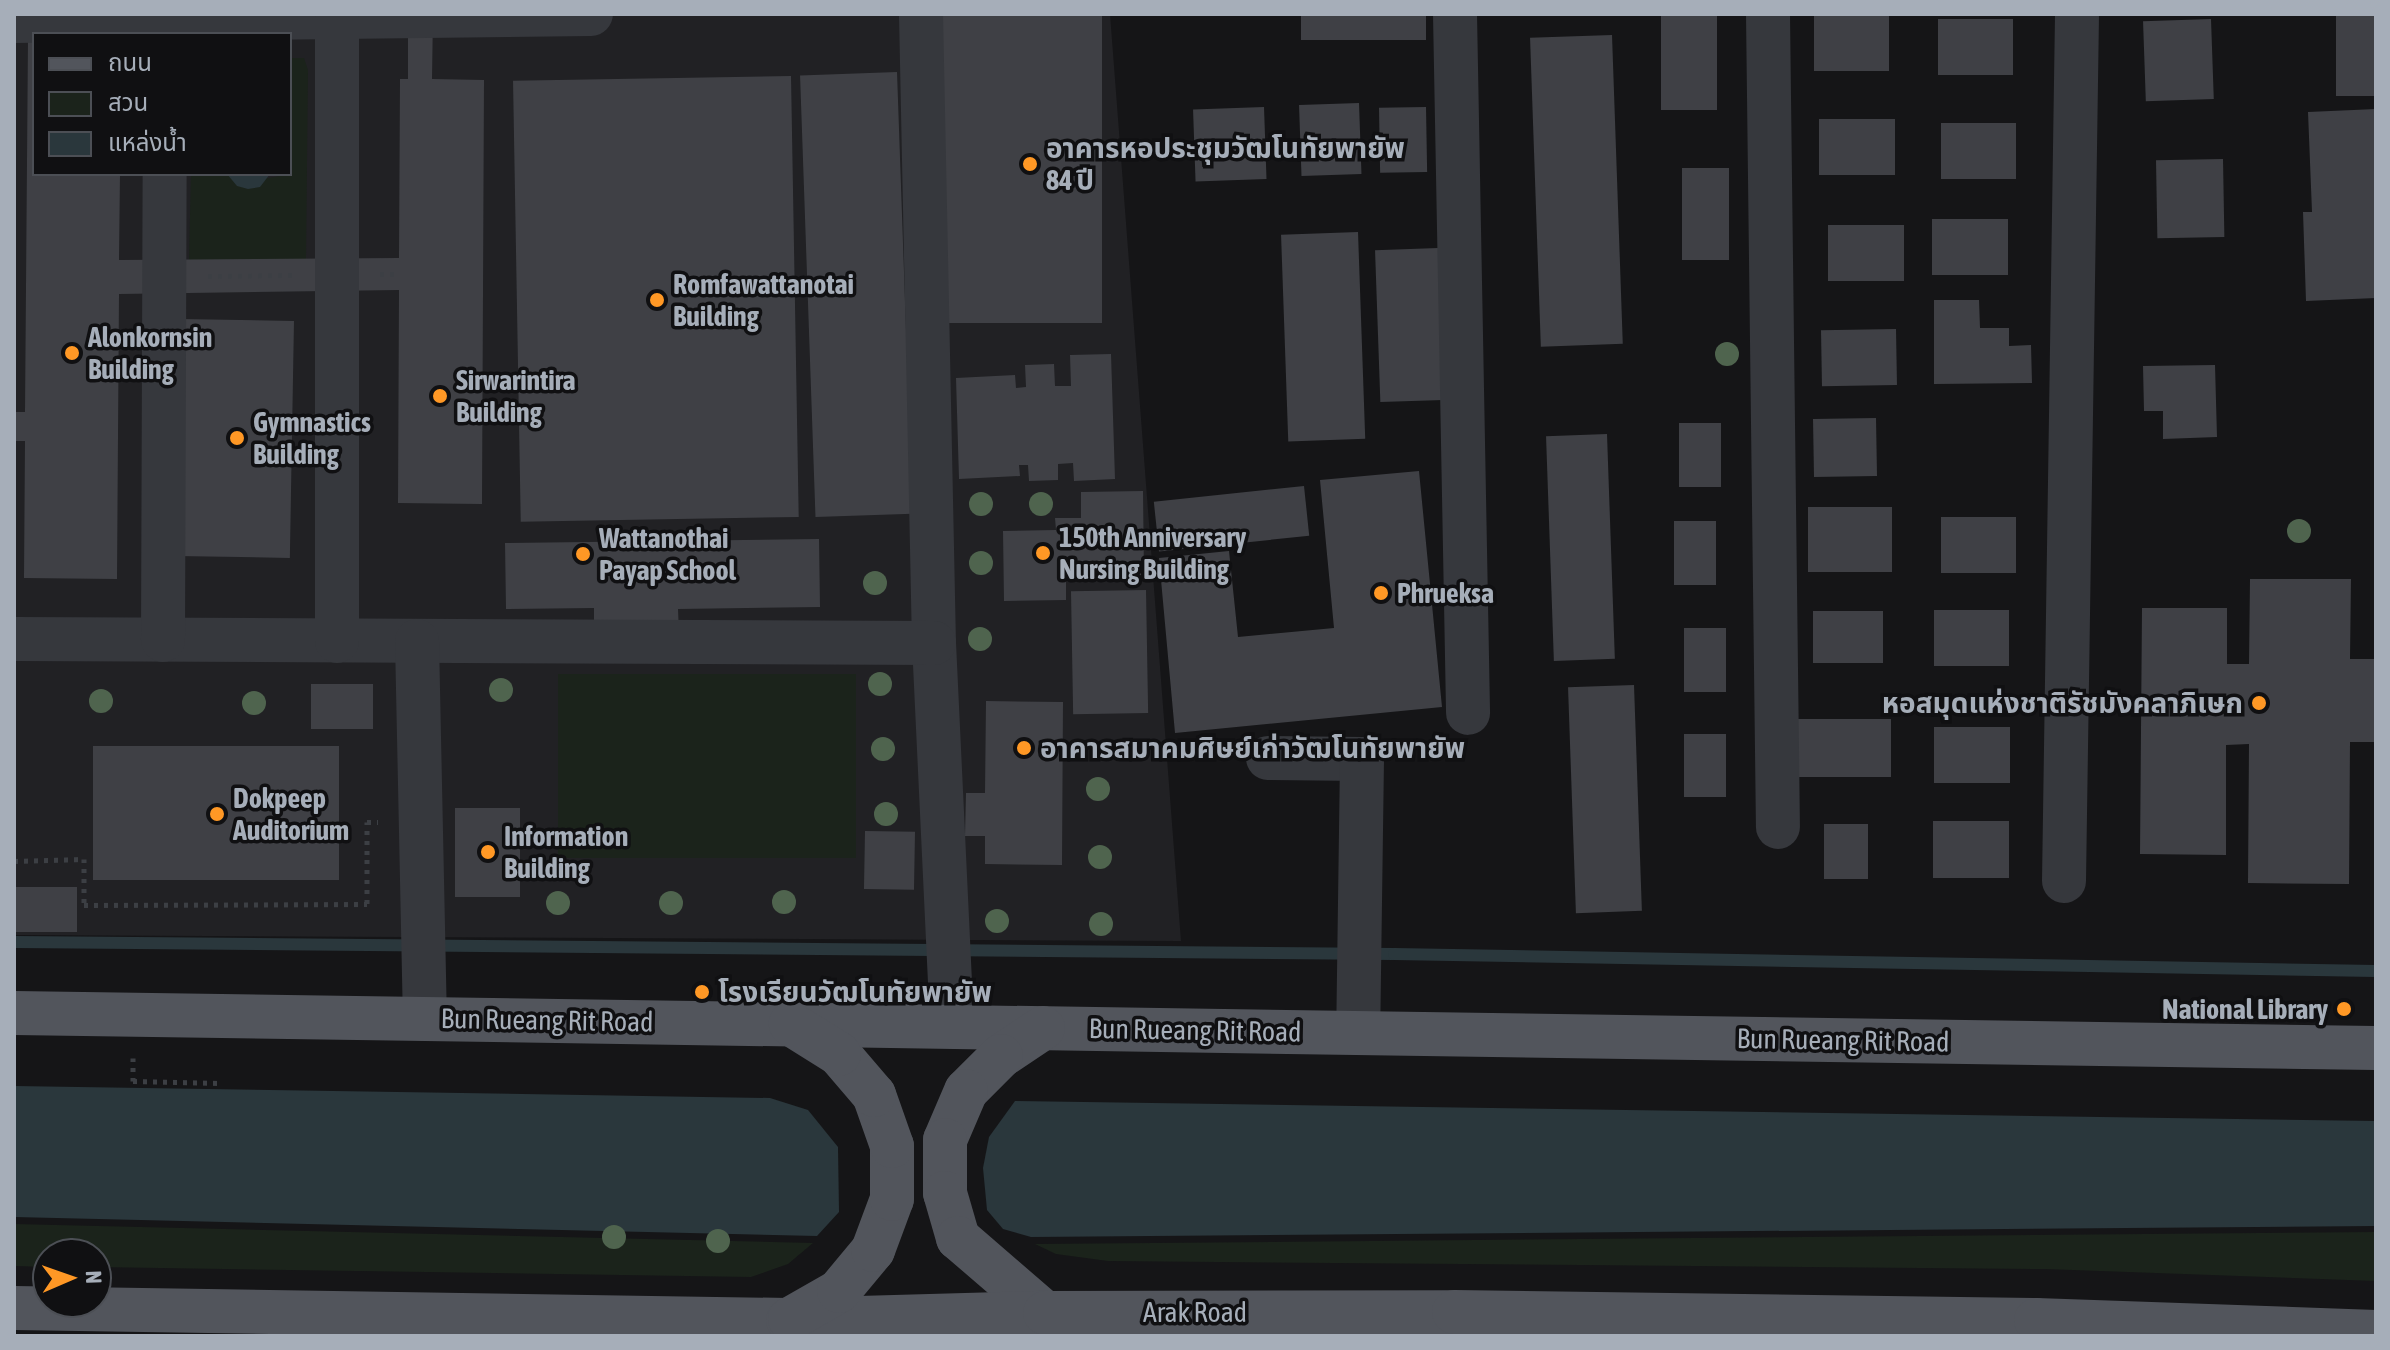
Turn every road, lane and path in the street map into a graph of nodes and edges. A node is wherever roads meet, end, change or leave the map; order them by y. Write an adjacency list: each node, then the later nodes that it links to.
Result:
1 (591, 14): 6 (street)
2 (921, 14): 18 (street)
3 (1455, 14): 19 (street)
4 (1768, 14): 22 (street)
5 (2077, 14): 24 (street)
6 (337, 17): 8 (street); 16 (street)
7 (14, 21): 8 (street)
8 (165, 26)
9 (165, 176): 15 (street)
10 (368, 274): 11 (path)
11 (399, 274)
12 (306, 275): 13 (path)
13 (197, 276)
14 (14, 639): 15 (street)
15 (163, 640): 16 (street)
16 (337, 641): 17 (street)
17 (417, 641): 18 (street); 21 (street)
18 (934, 643): 29 (street)
19 (1468, 713)
20 (1268, 758): 26 (street)
21 (422, 823): 23 (path); 27 (street)
22 (1778, 827)
23 (14, 861)
24 (2064, 881)
25 (14, 1013): 27 (main road, Bun Rueang Rit Road)
26 (1358, 1016): 30 (main road, Bun Rueang Rit Road); 31 (main road, Bun Rueang Rit Road)
27 (425, 1019): 28 (main road, Bun Rueang Rit Road)
28 (791, 1024): 29 (main road, Bun Rueang Rit Road); 36 (main road)
29 (952, 1027): 30 (main road, Bun Rueang Rit Road)
30 (1043, 1028): 35 (main road)
31 (2376, 1048)
32 (133, 1081): 33 (path)
33 (220, 1083)
34 (14, 1308): 37 (main road, Arak Road)
35 (1045, 1313): 38 (main road, Arak Road); 40 (main road, Arak Road)
36 (788, 1320): 40 (main road, Arak Road); 41 (main road, Arak Road)
37 (71, 1323): 41 (main road, Arak Road)
38 (1453, 1324): 39 (main road, Arak Road)
39 (1608, 1325): 42 (main road, Arak Road)
40 (927, 1326)
41 (470, 1327)
42 (2036, 1328): 43 (main road, Arak Road)
43 (2232, 1331): 44 (main road, Arak Road)
44 (2376, 1332)

